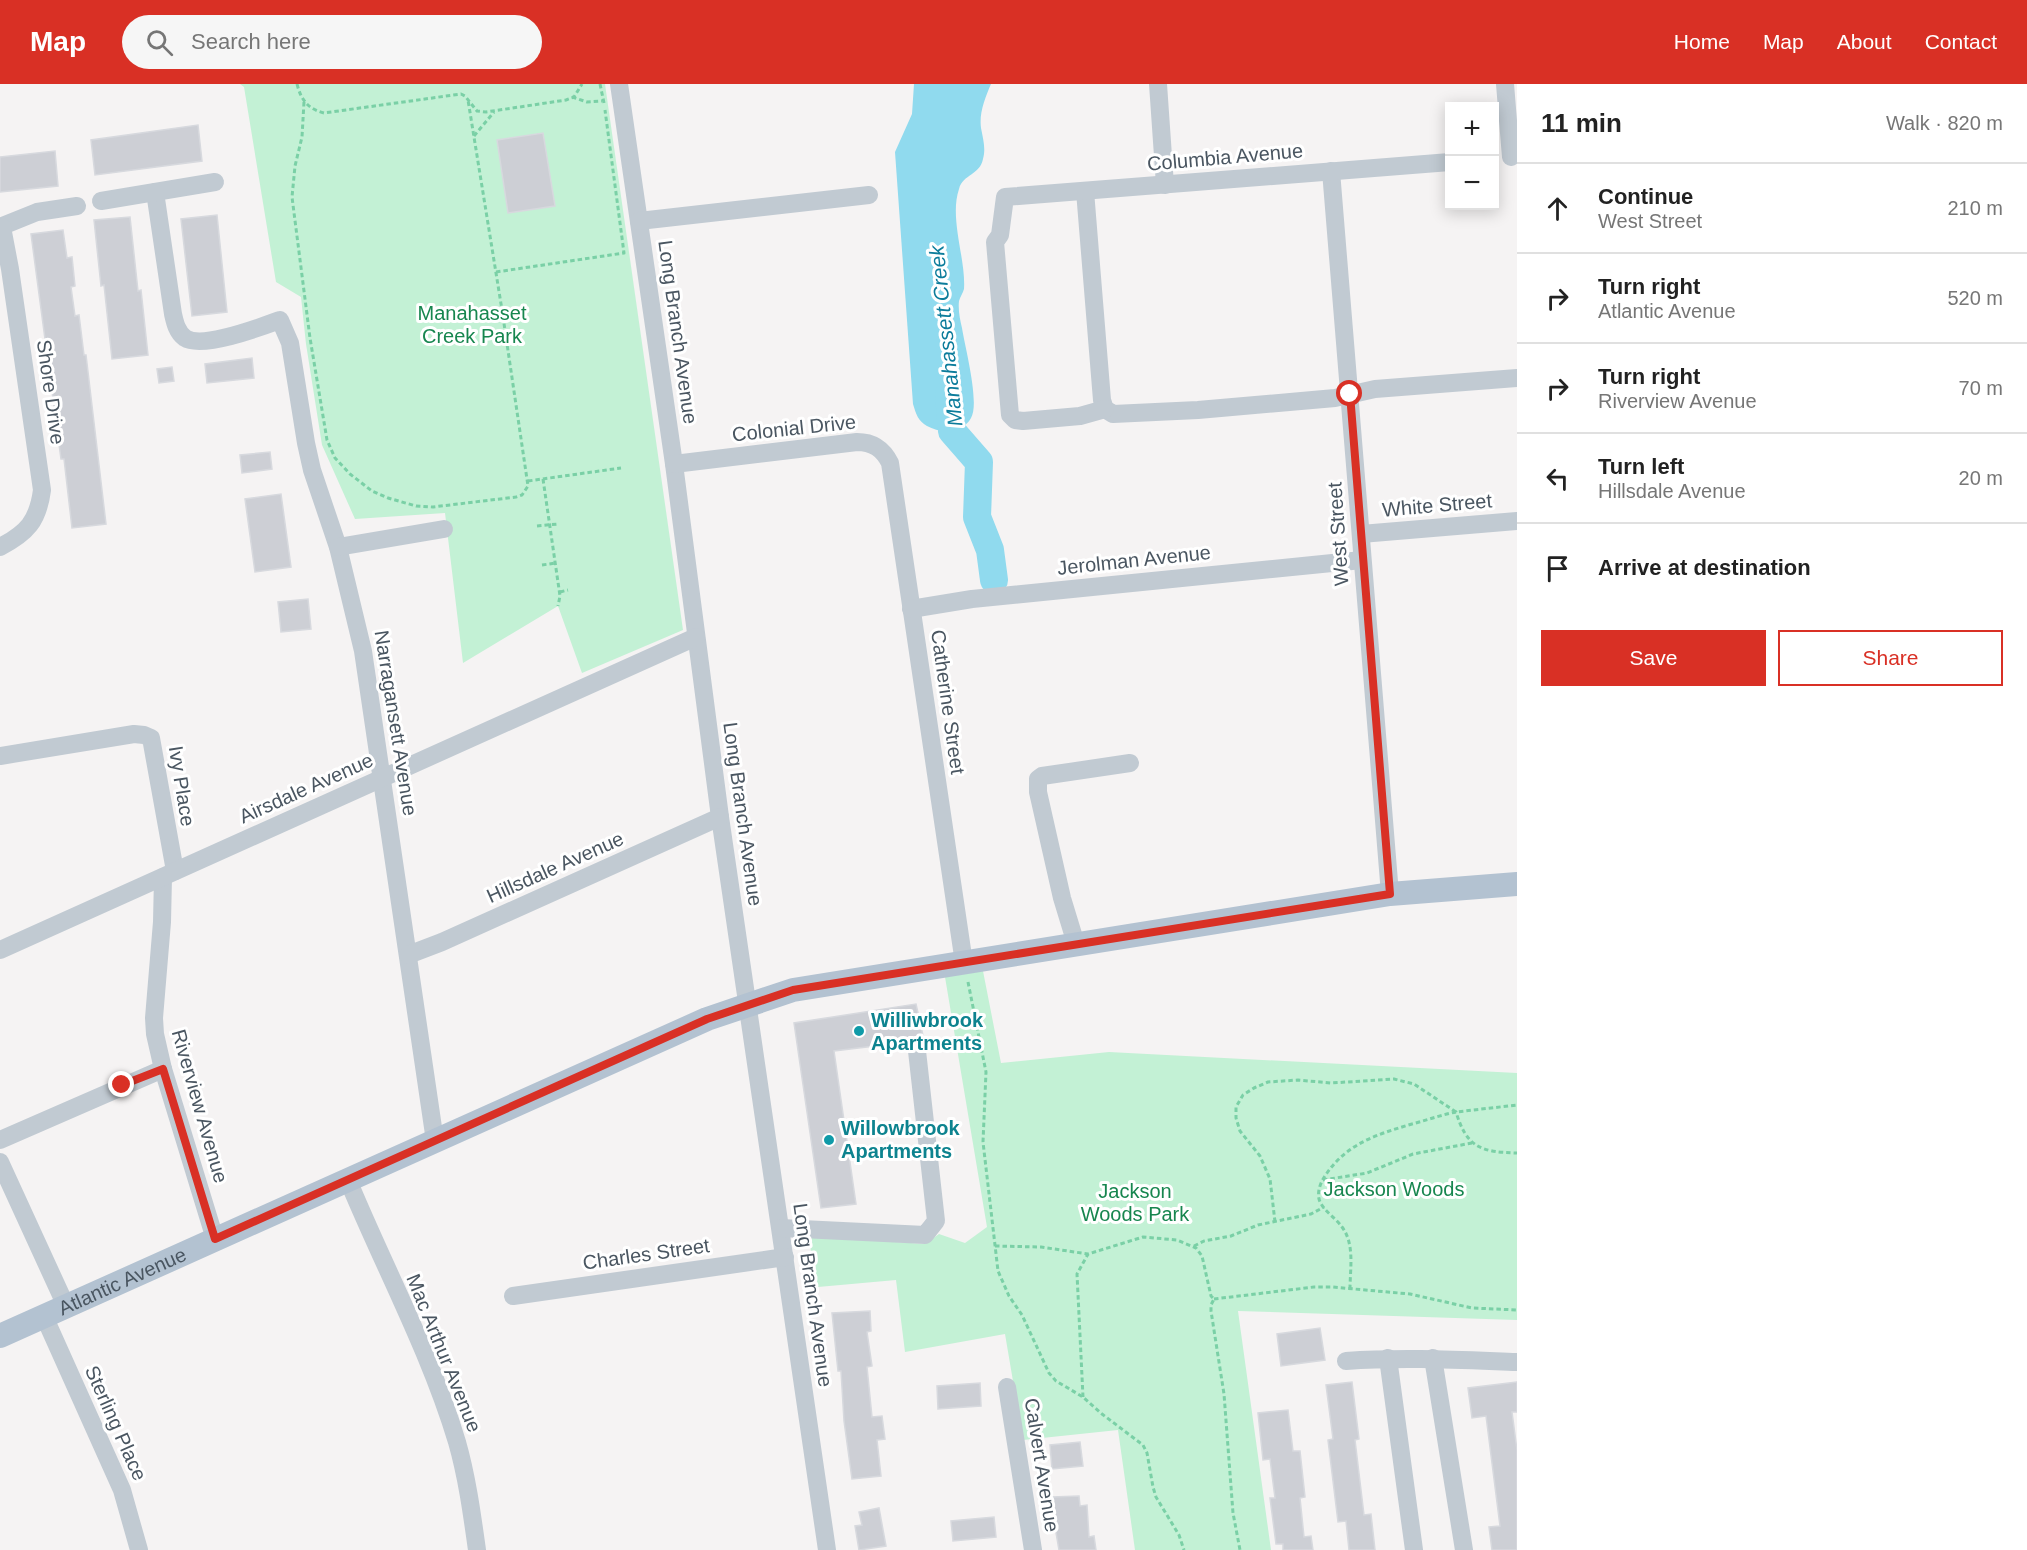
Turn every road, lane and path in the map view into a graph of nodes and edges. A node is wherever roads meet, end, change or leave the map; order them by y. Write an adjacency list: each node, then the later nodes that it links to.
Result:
1 (297, 84): 10 (path)
2 (582, 84): 7 (path)
3 (600, 84): 9 (path)
4 (619, 84): 23 (street, Long Branch Avenue)
5 (1158, 84): 17 (street)
6 (1505, 84): 13 (street)
7 (572, 97): 9 (path); 11 (path)
8 (468, 100): 10 (path); 11 (path); 12 (path)
9 (603, 100): 25 (path)
10 (304, 102): 33 (path)
11 (495, 111): 12 (path)
12 (474, 136): 25 (path)
13 (1508, 157)
14 (1445, 162): 15 (street, Columbia Avenue)
15 (1331, 171): 17 (street, Columbia Avenue); 27 (street, West Street)
16 (215, 182): 19 (street)
17 (1165, 185): 18 (street, Columbia Avenue)
18 (1085, 191): 28 (street); 28 (street, Columbia Avenue)
19 (155, 192): 21 (street); 40 (street, Narragansett Avenue)
20 (869, 195): 23 (street)
21 (101, 201)
22 (77, 206): 24 (street, Shore Drive)
23 (639, 221): 30 (street, Long Branch Avenue)
24 (1, 227): 41 (street, Shore Drive)
25 (496, 272): 33 (path)
26 (1517, 378): 27 (street)
27 (1350, 394): 28 (street); 39 (street, West Street)
28 (1105, 409)
29 (882, 450): 30 (street, Colonial Drive); 48 (street, Catherine Street)
30 (674, 464): 49 (street, Long Branch Avenue)
31 (621, 468): 32 (path)
32 (543, 479): 33 (path); 36 (path)
33 (528, 481)
34 (1517, 521): 39 (street, White Street)
35 (558, 524): 36 (path)
36 (550, 525): 37 (path); 43 (path)
37 (537, 526)
38 (444, 529): 40 (street)
39 (1361, 534): 42 (street, West Street)
40 (339, 546): 52 (street, Narragansett Avenue)
41 (0, 548)
42 (1362, 560): 48 (street, Jerolman Avenue); 56 (street, West Street)
43 (556, 563): 44 (path); 46 (path)
44 (543, 566)
45 (568, 590): 46 (path)
46 (560, 592): 47 (path)
47 (558, 606)
48 (911, 609): 60 (street, Catherine Street)
49 (696, 637): 52 (street, Airsdale Avenue); 53 (street, Long Branch Avenue)
50 (7, 755): 54 (street, Ivy Place)
51 (1130, 763): 57 (street)
52 (382, 778): 54 (street, Airsdale Avenue); 59 (street, Narragansett Avenue)
53 (720, 817): 59 (street, Hillsdale Avenue); 61 (street, Long Branch Avenue)
54 (169, 874): 58 (street, Airsdale Avenue); 63 (street, Riverview Avenue)
55 (1517, 884): 56 (main road, Atlantic Avenue)
56 (1390, 894): 57 (main road, Atlantic Avenue)
57 (1076, 944): 60 (main road, Atlantic Avenue)
58 (0, 950)
59 (408, 955): 67 (street, Narragansett Avenue)
60 (964, 963): 61 (main road, Atlantic Avenue); 77 (path)
61 (748, 1005): 67 (main road, Atlantic Avenue); 75 (street, Long Branch Avenue)
62 (917, 1051): 75 (street)
63 (163, 1069): 66 (street); 76 (street, Riverview Avenue)
64 (1517, 1105): 65 (path)
65 (1456, 1112): 68 (path); 72 (path); 74 (path)
66 (0, 1140)
67 (435, 1141): 71 (main road, Atlantic Avenue)
68 (1472, 1143): 69 (path); 72 (path)
69 (1517, 1154)
70 (0, 1162): 84 (street)
71 (348, 1180): 76 (main road, Atlantic Avenue); 95 (street, Mac Arthur Avenue)
72 (1322, 1180): 73 (path)
73 (1324, 1207): 74 (path); 81 (path)
74 (1275, 1222): 78 (path)
75 (781, 1228): 80 (street, Long Branch Avenue)
76 (215, 1239): 84 (main road, Atlantic Avenue)
77 (994, 1246): 79 (path); 93 (path)
78 (1193, 1246): 79 (path); 83 (path)
79 (1087, 1256): 93 (path)
80 (785, 1257): 82 (street, Charles Street); 96 (street, Long Branch Avenue)
81 (1350, 1289): 83 (path); 85 (path)
82 (513, 1296)
83 (1214, 1299): 99 (path)
84 (66, 1306): 86 (main road, Atlantic Avenue)
85 (1517, 1310)
86 (44, 1316): 87 (main road, Atlantic Avenue); 94 (street, Sterling Place)
87 (0, 1336)
88 (1388, 1358): 89 (street); 90 (street); 100 (street)
89 (1433, 1358): 91 (street); 101 (street)
90 (1346, 1361)
91 (1517, 1362)
92 (1007, 1387): 97 (street, Calvert Avenue)
93 (1083, 1395): 98 (path)
94 (139, 1550)
95 (477, 1550)
96 (826, 1550)
97 (1033, 1550)
98 (1184, 1550)
99 (1240, 1550)
100 (1414, 1550)
101 (1464, 1550)

